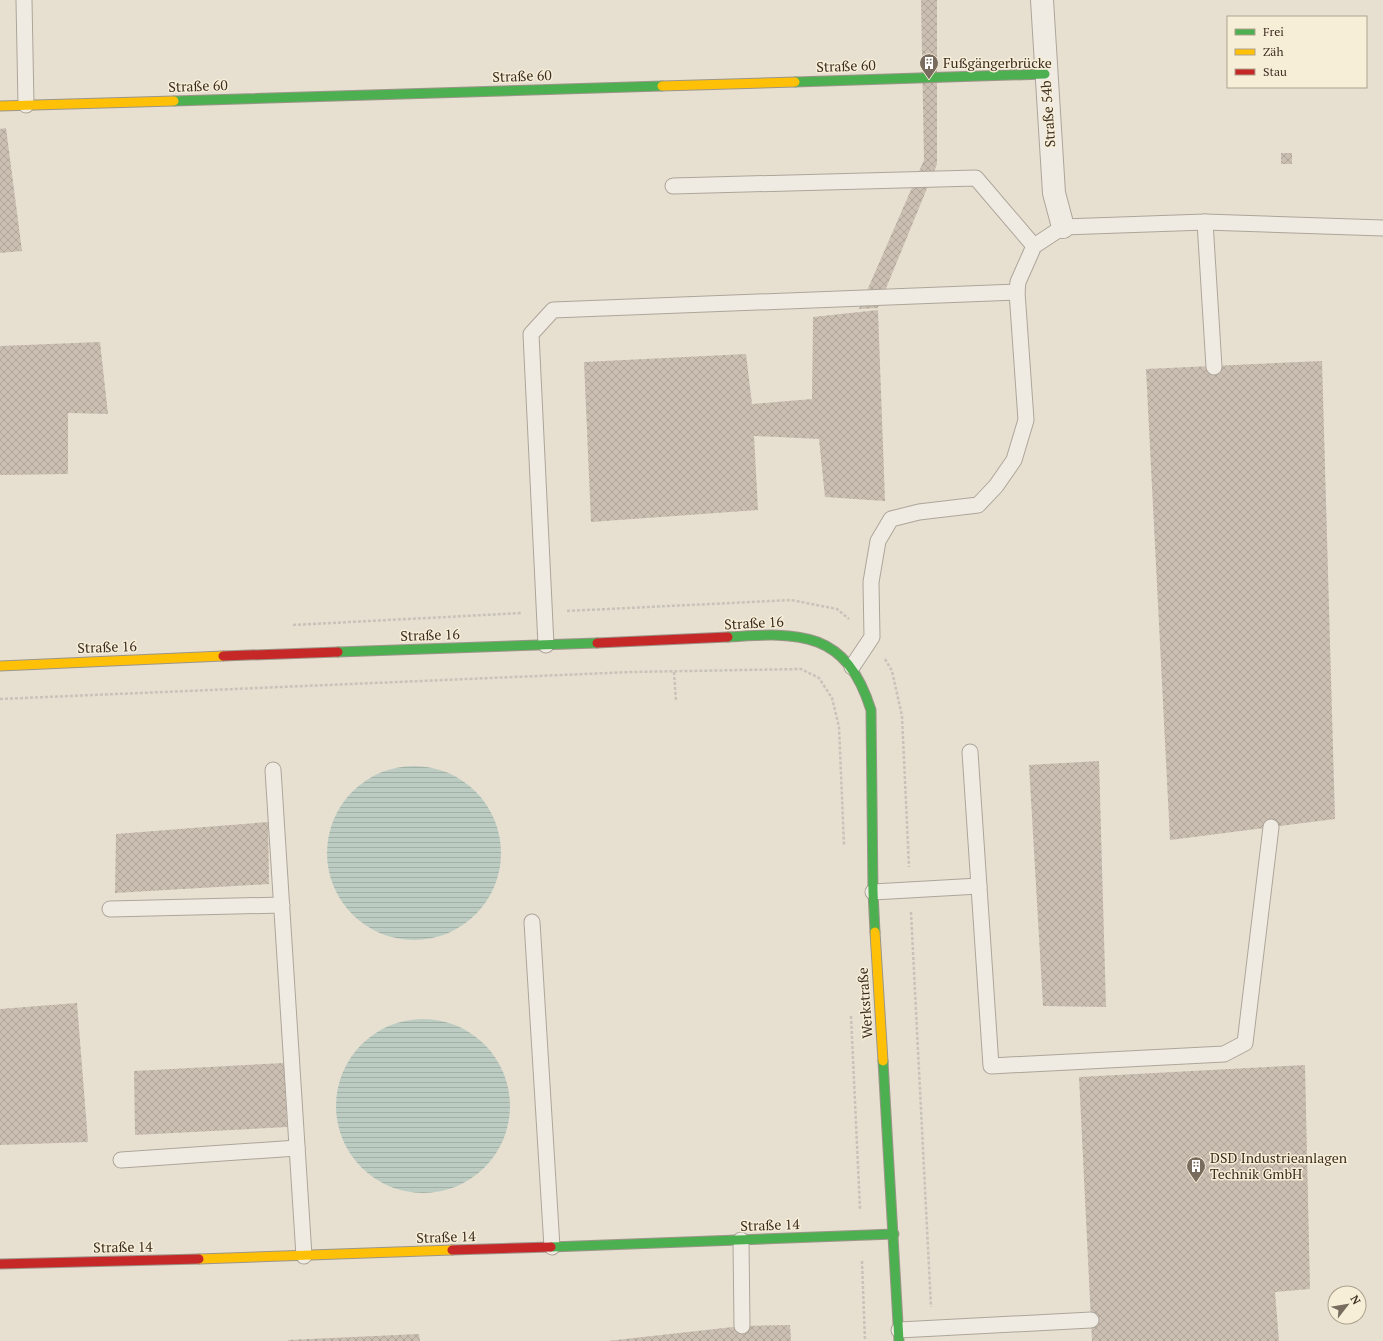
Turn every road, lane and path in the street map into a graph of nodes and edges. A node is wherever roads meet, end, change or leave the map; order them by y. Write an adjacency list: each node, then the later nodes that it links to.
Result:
1 (24, 0): 4 (lane)
2 (1042, 0): 3 (street, Straße 54b)
3 (1045, 74): 4 (street, Straße 60); 8 (street, Straße 54b)
4 (26, 105): 5 (street, Straße 60)
5 (0, 106)
6 (673, 186): 10 (lane)
7 (1205, 222): 8 (lane); 9 (lane); 12 (lane)
8 (1063, 227): 10 (lane)
9 (1383, 228)
10 (1034, 246): 11 (lane)
11 (1017, 292): 13 (lane); 15 (lane)
12 (1214, 367)
13 (544, 612): 14 (path); 15 (path); 16 (lane)
14 (292, 625)
15 (872, 638): 18 (lane); 25 (path)
16 (546, 645): 17 (street, Straße 16); 18 (street, Straße 16)
17 (0, 666)
18 (852, 667): 26 (street, Werkstraße)
19 (0, 699): 23 (path)
20 (970, 752): 24 (lane)
21 (273, 770): 27 (lane)
22 (1271, 827): 24 (lane)
23 (844, 846)
24 (979, 886): 25 (lane)
25 (910, 890): 26 (lane); 41 (path)
26 (873, 892): 33 (street, Werkstraße)
27 (282, 905): 28 (lane); 31 (lane)
28 (110, 909)
29 (532, 922): 36 (lane)
30 (851, 1013): 34 (path)
31 (297, 1148): 32 (lane); 37 (lane)
32 (121, 1160)
33 (894, 1234): 34 (street, Straße 14); 42 (street, Werkstraße)
34 (861, 1235): 35 (street, Straße 14); 43 (path)
35 (741, 1240): 36 (street, Straße 14); 40 (lane)
36 (552, 1247): 37 (street, Straße 14)
37 (304, 1256): 38 (street, Straße 14)
38 (0, 1264)
39 (1091, 1320): 41 (lane)
40 (742, 1326)
41 (932, 1329): 42 (lane)
42 (899, 1336)
43 (866, 1341)

